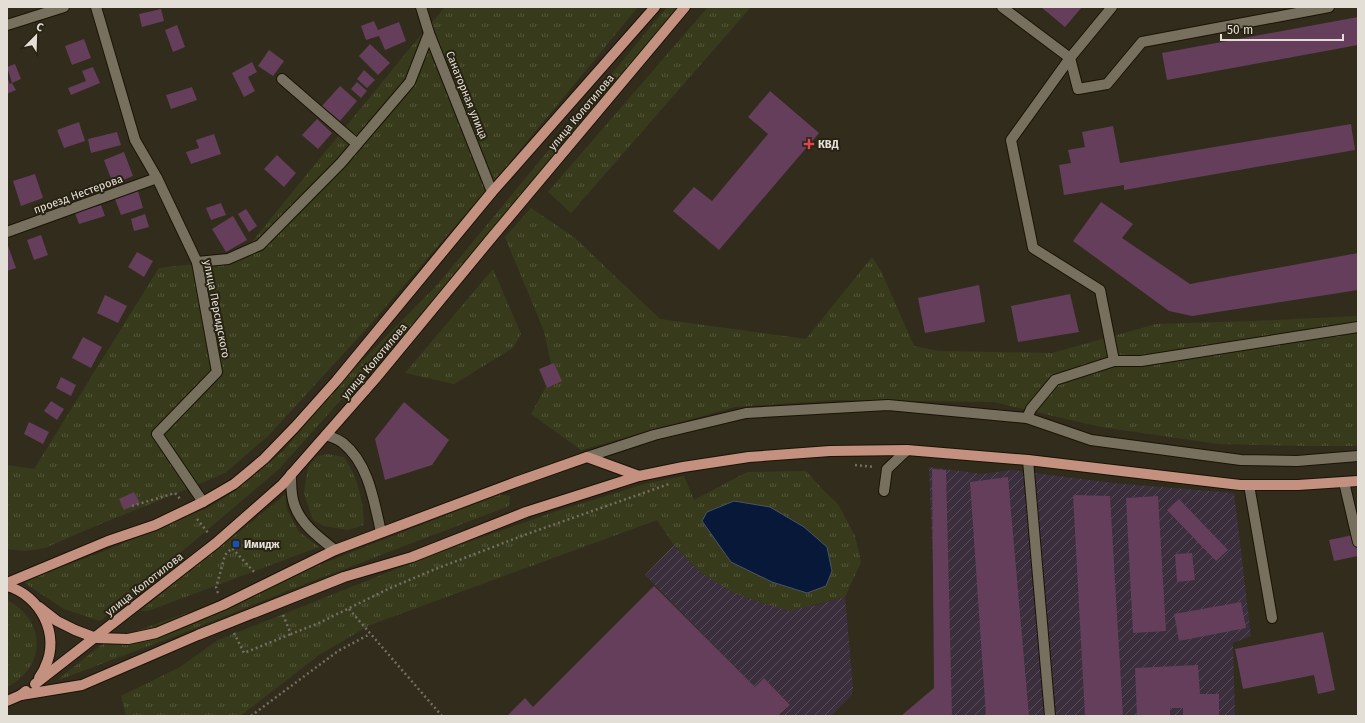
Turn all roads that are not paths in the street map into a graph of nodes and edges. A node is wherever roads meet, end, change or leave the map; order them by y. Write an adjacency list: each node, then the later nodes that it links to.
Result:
1 (64, 7): 9 (street)
2 (96, 7): 14 (street, улица Персидского)
3 (421, 7): 10 (street, Санаторная улица)
4 (656, 7): 15 (main road, улица Колотилова)
5 (685, 7): 21 (main road, улица Колотилова)
6 (1002, 7): 11 (street)
7 (1112, 7): 11 (street)
8 (1329, 7): 11 (street)
9 (7, 25)
10 (429, 33): 13 (street); 15 (street, Санаторная улица)
11 (1070, 58): 19 (street)
12 (282, 79): 13 (street)
13 (357, 144): 17 (street)
14 (157, 178): 16 (street, проезд Нестерова); 17 (street, улица Персидского)
15 (492, 192): 32 (main road, улица Колотилова)
16 (7, 232)
17 (197, 262): 32 (street, улица Персидского)
18 (1358, 327): 19 (street)
19 (1114, 361): 20 (street)
20 (1027, 418): 23 (street); 24 (street)
21 (326, 435): 26 (main road, улица Колотилова); 34 (street)
22 (907, 450): 25 (main road); 27 (main road); 31 (street)
23 (1358, 456)
24 (587, 457): 27 (main road); 34 (main road)
25 (1028, 460): 30 (main road); 44 (street)
26 (291, 474): 36 (street); 40 (main road, улица Колотилова)
27 (640, 476): 42 (main road)
28 (1358, 481): 29 (main road)
29 (1344, 482): 30 (main road); 33 (street)
30 (1249, 485): 39 (street)
31 (884, 491)
32 (203, 502): 37 (main road, улица Колотилова)
33 (1356, 527): 35 (street)
34 (381, 532): 36 (main road)
35 (1358, 542)
36 (335, 550): 40 (main road)
37 (7, 584): 38 (main road, улица Колотилова)
38 (39, 607): 40 (main road); 41 (main road, улица Колотилова)
39 (1272, 618)
40 (96, 638): 41 (main road, улица Колотилова)
41 (35, 684): 42 (main road, улица Колотилова)
42 (21, 695): 43 (main road, улица Колотилова)
43 (7, 701)
44 (1050, 716)

